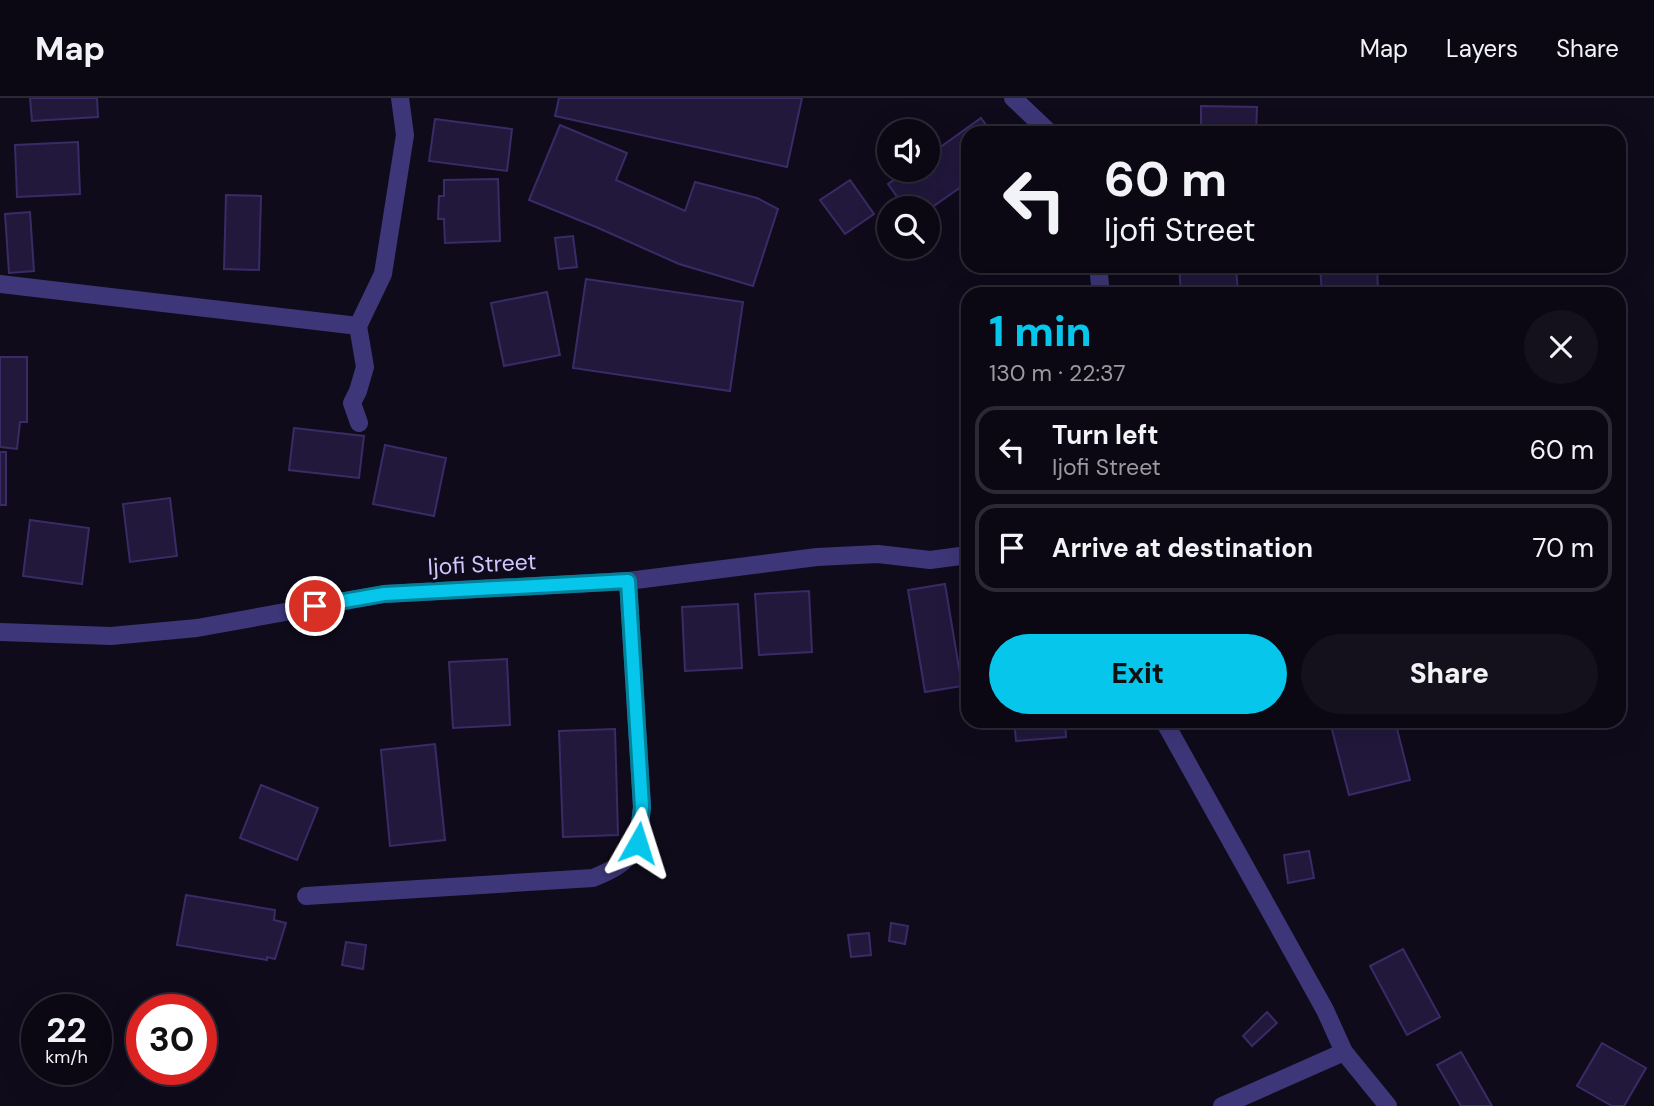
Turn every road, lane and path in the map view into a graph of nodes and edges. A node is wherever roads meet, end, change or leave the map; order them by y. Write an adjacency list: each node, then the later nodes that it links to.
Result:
1 (400, 98): 7 (street)
2 (1004, 98): 4 (street)
3 (1013, 98): 5 (street)
4 (1026, 126)
5 (1043, 126)
6 (0, 284): 7 (street)
7 (358, 326): 8 (street)
8 (359, 423)
9 (961, 556): 10 (street, Ijofi Street)
10 (628, 581): 11 (street, Ijofi Street); 13 (street)
11 (0, 632)
12 (1168, 728): 14 (street)
13 (306, 896)
14 (1344, 1052): 15 (street); 16 (street)
15 (1222, 1106)
16 (1388, 1106)

